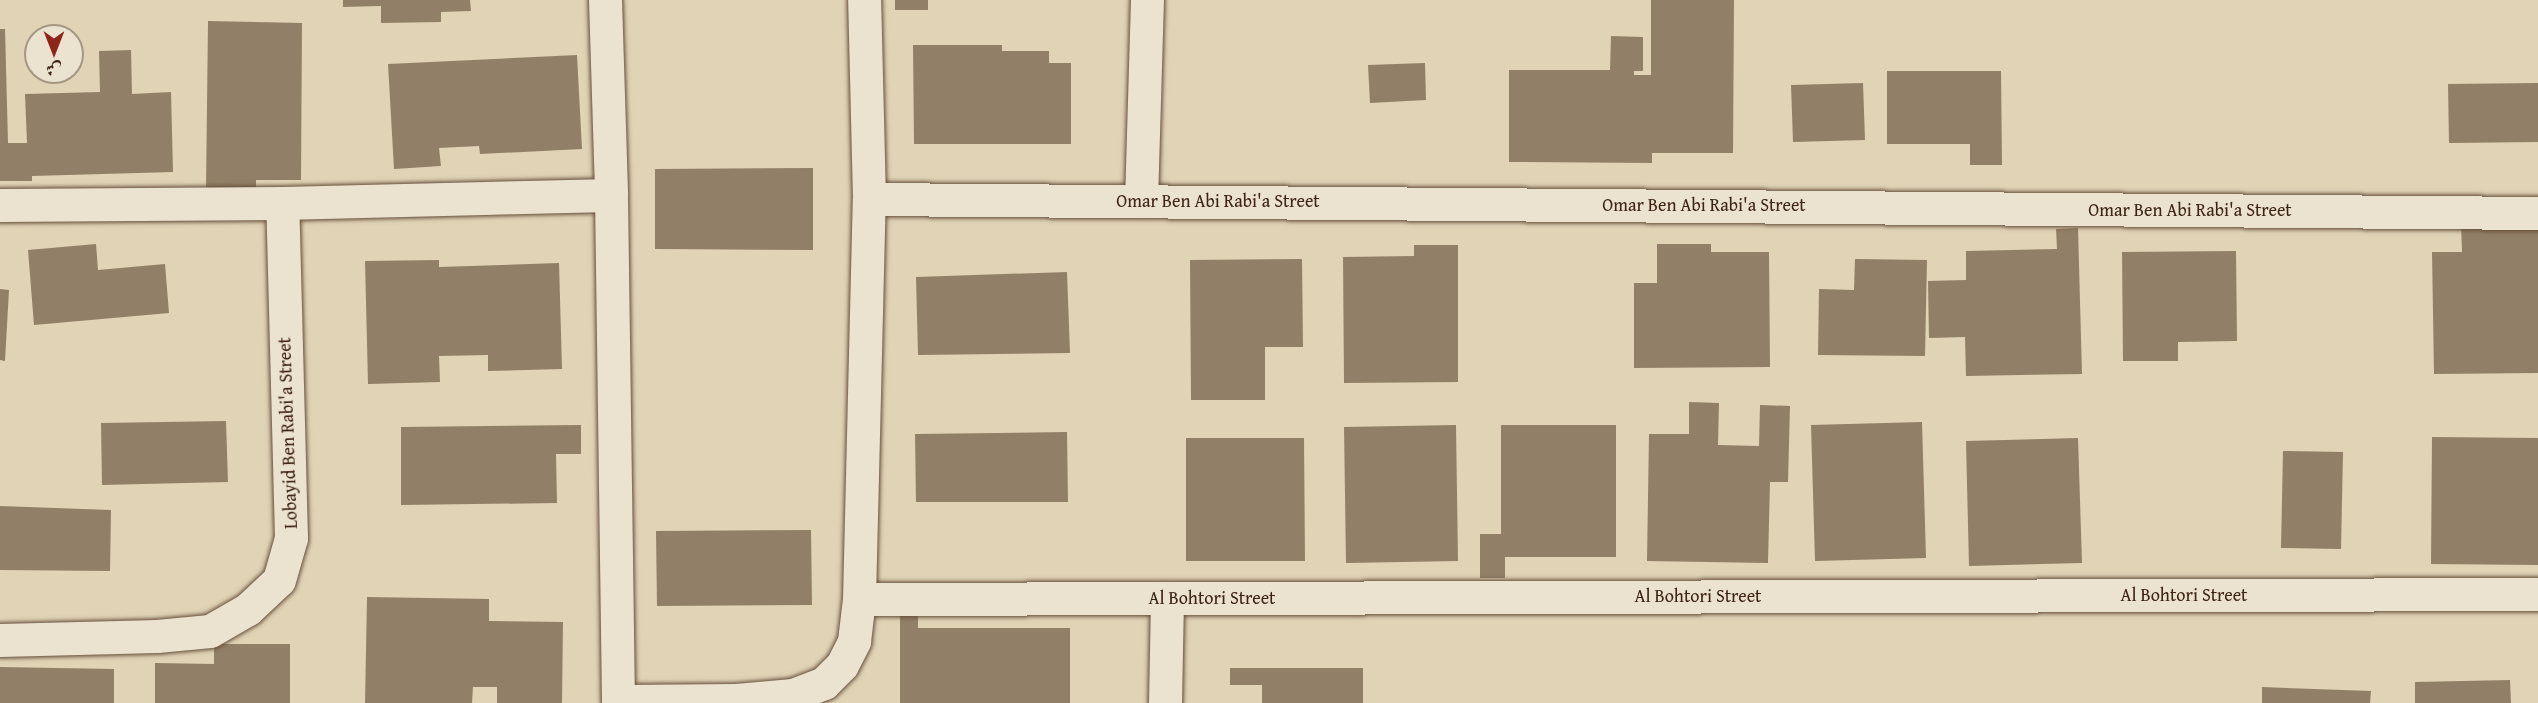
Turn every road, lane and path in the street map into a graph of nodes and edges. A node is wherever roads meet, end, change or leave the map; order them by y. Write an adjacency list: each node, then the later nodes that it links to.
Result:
1 (605, 0): 4 (street)
2 (864, 0): 5 (street)
3 (1147, 0): 6 (street)
4 (611, 195): 7 (street); 14 (street)
5 (869, 199): 6 (street, Omar Ben Abi Rabi'a Street); 12 (street)
6 (1141, 201): 9 (street, Omar Ben Abi Rabi'a Street)
7 (282, 203): 8 (street); 13 (street, Lobayid Ben Rabi'a Street)
8 (0, 205)
9 (2538, 213)
10 (2538, 594): 11 (street, Al Bohtori Street)
11 (1167, 598): 12 (street, Al Bohtori Street); 15 (street)
12 (859, 599): 14 (street)
13 (0, 640)
14 (618, 702)
15 (1165, 703)

